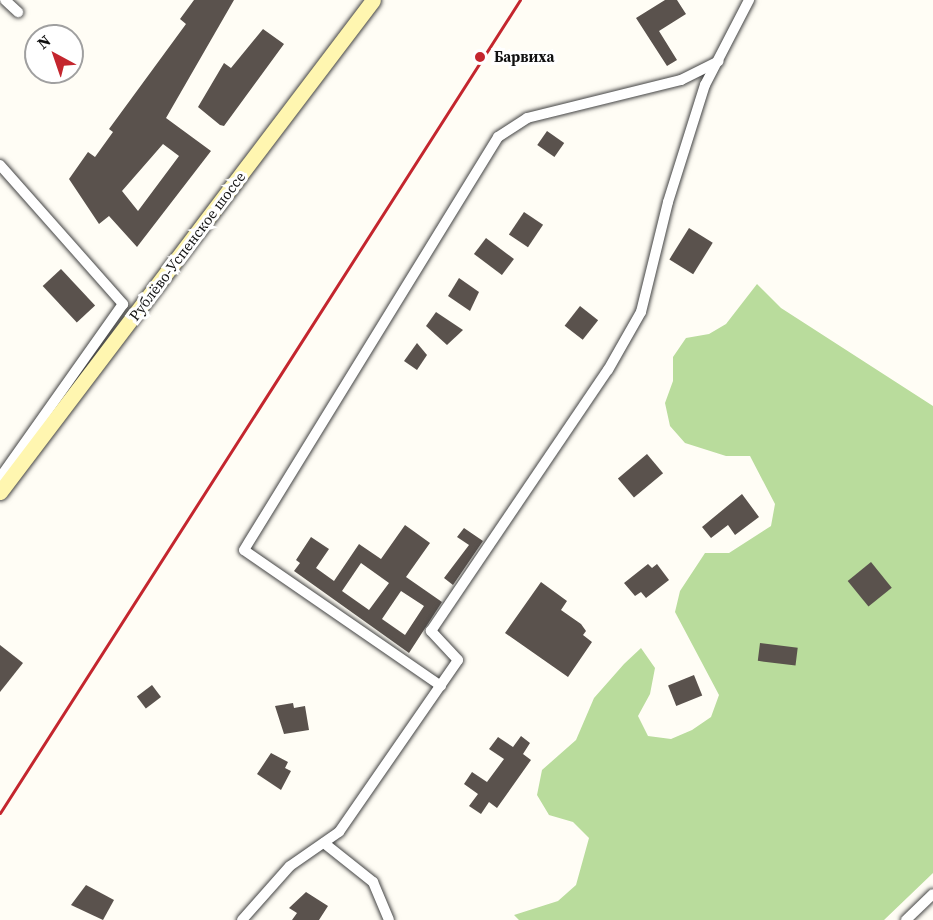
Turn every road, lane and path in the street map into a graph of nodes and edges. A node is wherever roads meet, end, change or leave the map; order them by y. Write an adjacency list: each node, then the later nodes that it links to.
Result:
1 (4, 0): 4 (street)
2 (373, 0): 8 (main road, Рублёво-Успенское шоссе)
3 (749, 0): 5 (street)
4 (18, 12)
5 (719, 61): 9 (street); 9 (street)
6 (0, 165): 7 (street)
7 (0, 477)
8 (0, 492)
9 (441, 686): 10 (street)
10 (324, 843): 12 (street); 13 (street)
11 (933, 894): 14 (street)
12 (242, 920)
13 (389, 920)
14 (906, 920)

